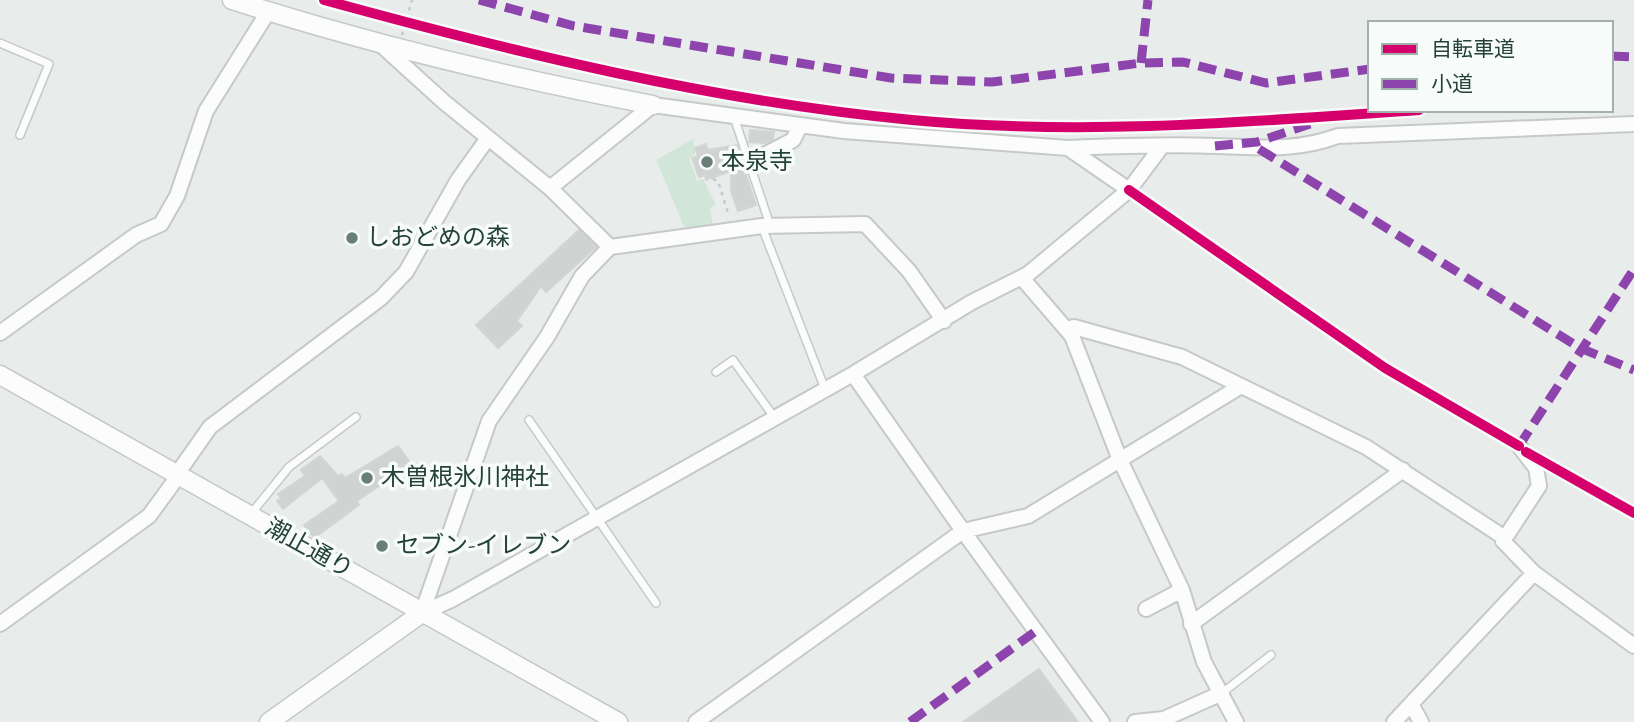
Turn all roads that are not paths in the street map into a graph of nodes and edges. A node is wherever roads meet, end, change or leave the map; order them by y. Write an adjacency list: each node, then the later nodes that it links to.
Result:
1 (232, 0): 2 (street)
2 (268, 12): 4 (street); 21 (street)
3 (0, 43): 9 (lane)
4 (378, 43): 5 (street); 10 (street)
5 (653, 105): 6 (street); 14 (street)
6 (734, 117): 8 (street); 13 (lane)
7 (1634, 124): 11 (street)
8 (800, 125): 12 (street); 13 (street)
9 (20, 135)
10 (488, 138): 14 (street); 33 (street)
11 (1162, 146): 12 (street); 15 (street)
12 (1068, 148): 15 (street)
13 (749, 163): 16 (lane)
14 (551, 188): 17 (street)
15 (1129, 190): 18 (street)
16 (766, 226): 17 (street); 19 (street); 26 (lane)
17 (610, 247): 42 (street)
18 (1022, 278): 19 (street); 20 (street)
19 (944, 321): 23 (street)
20 (1068, 329): 25 (street); 31 (street)
21 (0, 333)
22 (716, 372): 28 (lane)
23 (853, 374): 26 (street); 36 (street)
24 (0, 375): 33 (street, 潮止通り)
25 (1241, 386): 31 (street); 32 (street)
26 (825, 389): 28 (street)
27 (356, 418): 34 (lane)
28 (774, 418): 35 (street)
29 (529, 420): 35 (lane)
30 (1519, 446): 37 (street)
31 (1121, 460): 36 (street); 39 (street)
32 (1403, 470): 37 (street); 44 (street)
33 (178, 475): 34 (street, 潮止通り); 43 (street)
34 (250, 516): 42 (street, 潮止通り)
35 (598, 516): 40 (lane); 42 (street)
36 (963, 531): 51 (street); 52 (street)
37 (1506, 538): 38 (street)
38 (1534, 573): 45 (street); 48 (street)
39 (1182, 590): 41 (street); 44 (street)
40 (656, 603)
41 (1146, 609)
42 (422, 613): 49 (street); 50 (street, 潮止通り)
43 (0, 624)
44 (1191, 624): 47 (street)
45 (1634, 646)
46 (1270, 655): 47 (lane)
47 (1222, 693): 53 (street); 54 (street)
48 (1411, 704): 55 (street); 56 (street)
49 (270, 722)
50 (618, 722)
51 (696, 722)
52 (1102, 722)
53 (1135, 722)
54 (1236, 722)
55 (1394, 722)
56 (1421, 722)

